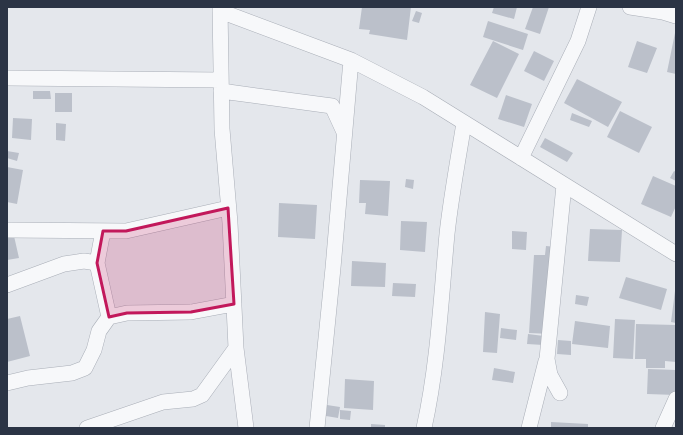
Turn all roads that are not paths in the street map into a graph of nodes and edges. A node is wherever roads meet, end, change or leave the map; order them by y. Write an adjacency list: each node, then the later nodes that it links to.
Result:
1 (589, 7): 10 (street)
2 (630, 7): 4 (street)
3 (220, 9): 5 (street); 7 (street)
4 (676, 16)
5 (351, 60): 8 (street); 9 (street)
6 (7, 78): 7 (street)
7 (221, 85): 9 (street); 12 (street)
8 (464, 122): 10 (street); 28 (street)
9 (344, 133): 27 (street)
10 (521, 158): 11 (street)
11 (564, 185): 15 (street); 21 (street)
12 (228, 208): 14 (street); 18 (street)
13 (7, 230): 14 (street)
14 (103, 231): 16 (street)
15 (676, 254)
16 (97, 263): 17 (street); 19 (street)
17 (7, 286)
18 (234, 304): 19 (street); 20 (street)
19 (109, 317): 22 (street)
20 (236, 348): 25 (street); 26 (street)
21 (547, 359): 23 (street); 29 (street)
22 (7, 383)
23 (560, 393)
24 (676, 399): 30 (street)
25 (243, 427)
26 (87, 428)
27 (317, 428)
28 (424, 428)
29 (529, 428)
30 (663, 428)

